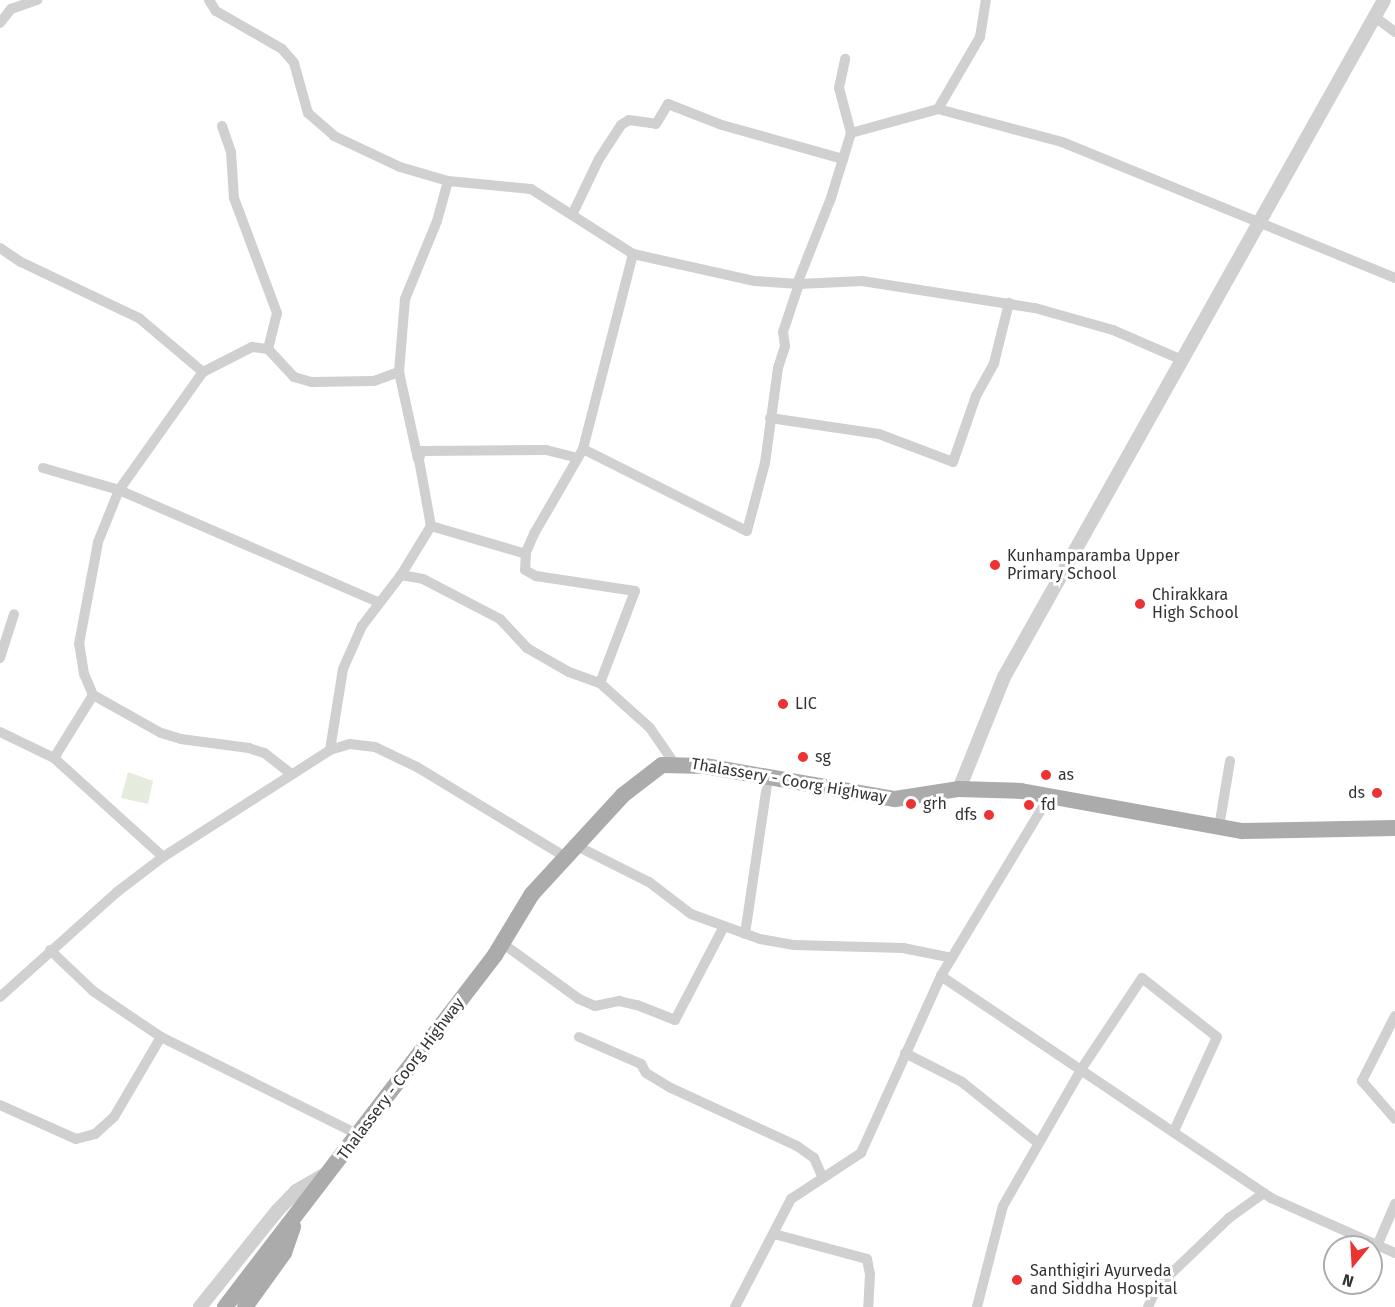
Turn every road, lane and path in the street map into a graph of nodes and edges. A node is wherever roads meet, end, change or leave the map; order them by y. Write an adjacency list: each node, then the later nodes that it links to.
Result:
1 (37, 0): 6 (street)
2 (208, 0): 13 (street)
3 (986, 0): 9 (street)
4 (1384, 0): 5 (street)
5 (1375, 17): 7 (street); 15 (street)
6 (0, 23)
7 (1395, 32)
8 (845, 59): 11 (street)
9 (938, 108): 11 (street); 15 (street)
10 (222, 126): 21 (street)
11 (851, 133): 12 (street)
12 (843, 159): 14 (street); 19 (street)
13 (448, 181): 14 (street); 24 (street)
14 (572, 215): 17 (street)
15 (1261, 220): 18 (street); 22 (street)
16 (0, 248): 23 (street)
17 (633, 254): 19 (street); 26 (street)
18 (1395, 278)
19 (798, 284): 20 (street); 25 (street)
20 (1009, 303): 22 (street); 25 (street)
21 (268, 349): 23 (street); 24 (street)
22 (1182, 360): 45 (street)
23 (203, 372): 29 (street)
24 (399, 372): 27 (street)
25 (770, 417): 26 (street)
26 (580, 454): 27 (street); 31 (street)
27 (418, 460): 30 (street)
28 (43, 468): 29 (street)
29 (119, 490): 33 (street); 37 (street)
30 (431, 526): 31 (street); 32 (street)
31 (526, 554): 36 (street)
32 (401, 575): 33 (street); 36 (street)
33 (378, 602): 39 (street)
34 (14, 614): 35 (street)
35 (0, 658)
36 (600, 683): 42 (street)
37 (93, 695): 40 (street); 43 (street)
38 (0, 732): 40 (street)
39 (330, 750): 43 (street); 49 (street)
40 (54, 758): 50 (street)
41 (1230, 761): 47 (street)
42 (674, 763): 44 (main road, Thalassery - Coorg Highway); 49 (main road, Thalassery - Coorg Highway)
43 (290, 773): 50 (street)
44 (768, 778): 45 (main road, Thalassery - Coorg Highway); 52 (street)
45 (959, 789): 46 (main road, Thalassery - Coorg Highway)
46 (1050, 795): 47 (main road, Thalassery - Coorg Highway); 55 (street)
47 (1219, 826): 48 (main road, Thalassery - Coorg Highway)
48 (1395, 828)
49 (569, 851): 51 (street); 53 (main road, Thalassery - Coorg Highway)
50 (163, 857): 54 (street)
51 (723, 928): 52 (street); 53 (street)
52 (745, 934): 55 (street)
53 (502, 943): 66 (main road, Thalassery - Coorg Highway)
54 (51, 950): 57 (street); 59 (street)
55 (952, 958): 56 (street)
56 (941, 976): 61 (street); 62 (street)
57 (0, 997)
58 (1395, 1016): 64 (street)
59 (161, 1037): 63 (street); 66 (street)
60 (579, 1037): 69 (street)
61 (905, 1053): 67 (street); 69 (street)
62 (1082, 1068): 65 (street); 65 (street); 67 (street)
63 (0, 1105)
64 (1395, 1119)
65 (1174, 1131): 70 (street)
66 (359, 1135): 68 (main road, Thalassery - Coorg Highway)
67 (1037, 1142): 81 (street)
68 (336, 1168): 72 (main road, Thalassery - Coorg Highway); 76 (street)
69 (822, 1176): 73 (street)
70 (1264, 1193): 74 (street); 82 (street)
71 (1395, 1204): 75 (street)
72 (297, 1215): 77 (main road, Thalassery - Coorg Highway); 78 (main road)
73 (774, 1234): 79 (street); 80 (street)
74 (1355, 1235)
75 (1381, 1235)
76 (200, 1307)
77 (225, 1307)
78 (245, 1307)
79 (735, 1307)
80 (868, 1307)
81 (977, 1307)
82 (1148, 1307)

